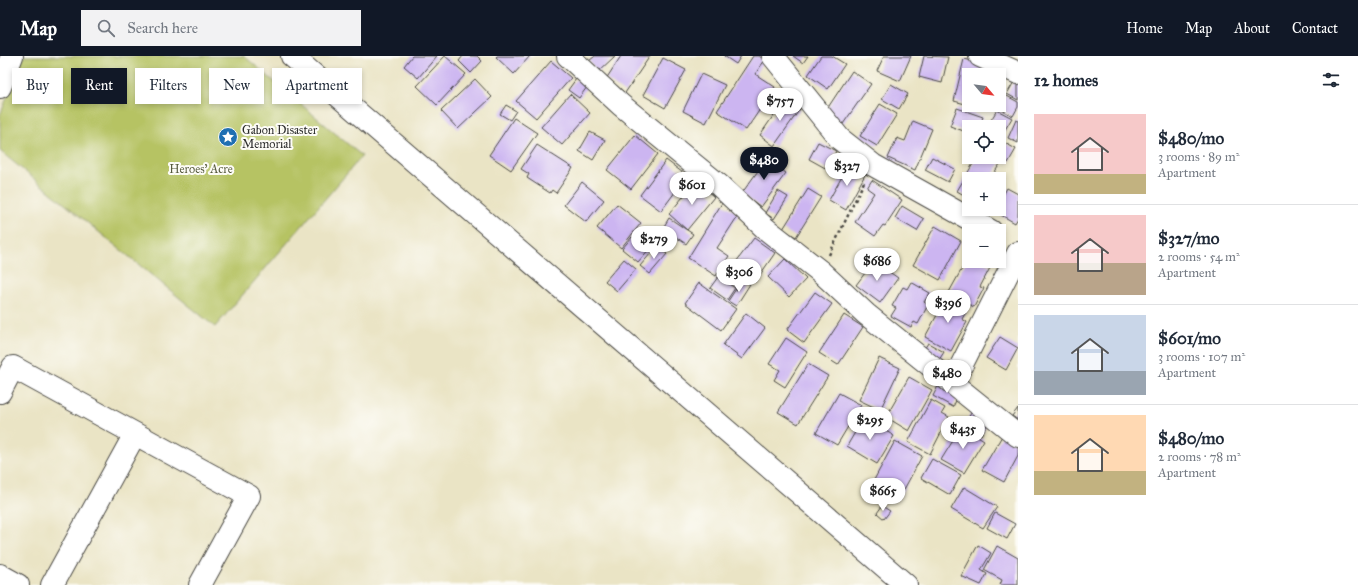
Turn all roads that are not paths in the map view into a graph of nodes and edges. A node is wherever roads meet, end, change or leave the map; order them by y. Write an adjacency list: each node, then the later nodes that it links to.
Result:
1 (12, 56): 7 (street)
2 (292, 56): 20 (street)
3 (568, 56): 12 (street)
4 (772, 56): 8 (street)
5 (980, 56): 6 (street)
6 (1018, 74)
7 (0, 87)
8 (978, 224)
9 (1006, 239): 10 (street)
10 (1018, 246)
11 (1018, 253): 12 (street)
12 (953, 382): 15 (street)
13 (0, 392): 14 (street)
14 (135, 434): 18 (street); 19 (street)
15 (1018, 436)
16 (0, 575): 17 (street)
17 (18, 585)
18 (52, 585)
19 (200, 585)
20 (906, 585)

